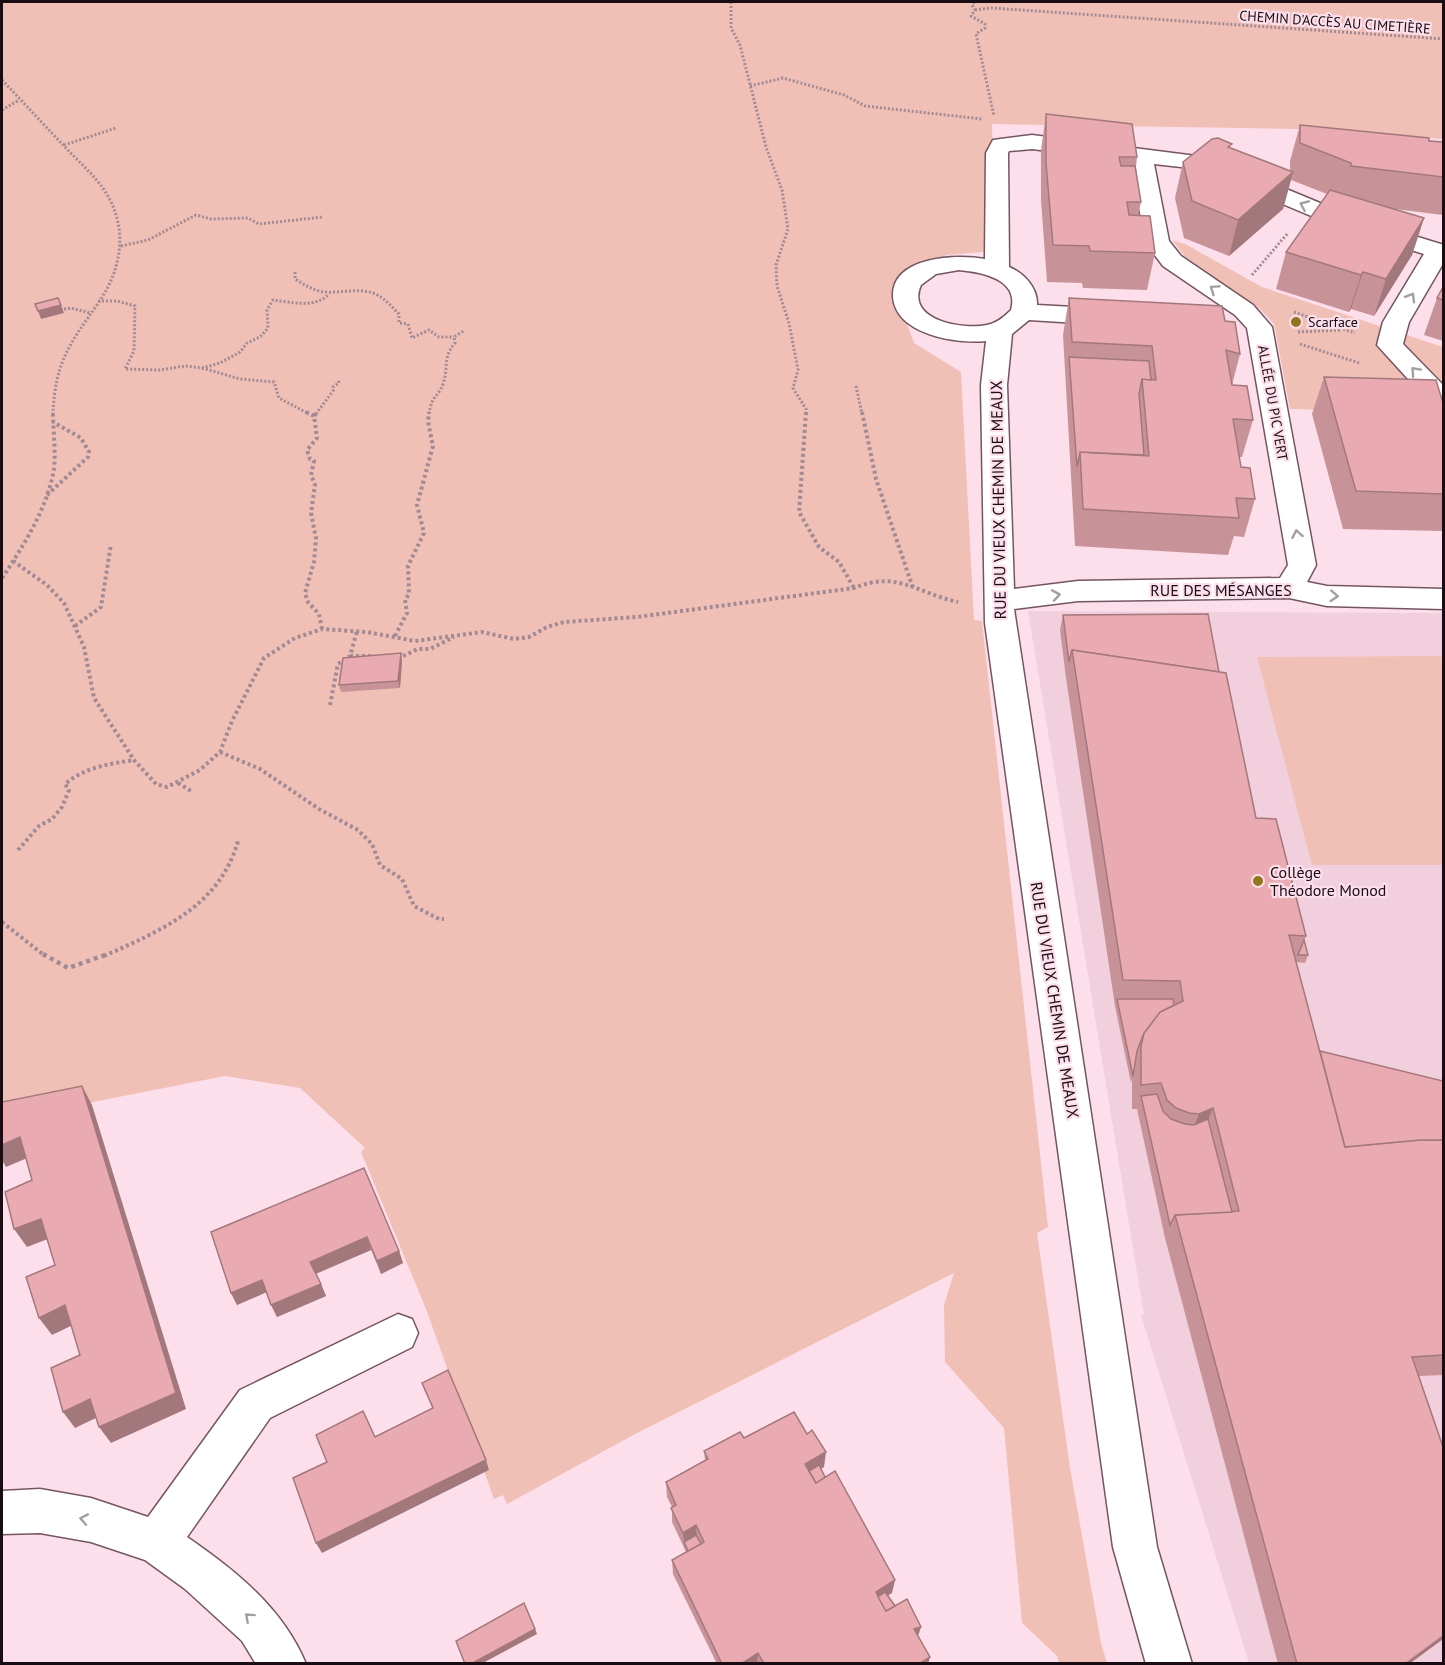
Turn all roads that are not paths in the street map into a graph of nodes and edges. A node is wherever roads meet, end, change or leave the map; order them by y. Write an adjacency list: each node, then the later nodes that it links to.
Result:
1 (1141, 155): 2 (street); 6 (street, ALLÉE DU PIC VERT, one-way to 1); 8 (street, one-way to 1)
2 (997, 270): 3 (street); 7 (street)
3 (1023, 312): 4 (street); 7 (street)
4 (1132, 319)
5 (1224, 325): 6 (street)
6 (1259, 327): 9 (street, ALLÉE DU PIC VERT, one-way to 6)
7 (1000, 330): 11 (street, RUE DU VIEUX CHEMIN DE MEAUX)
8 (1443, 409)
9 (1289, 588): 10 (street, RUE DES MÉSANGES, one-way to 10); 11 (street, RUE DES MÉSANGES, one-way to 9)
10 (1443, 599)
11 (998, 601): 16 (street, RUE DU VIEUX CHEMIN DE MEAUX)
12 (398, 1333): 14 (street)
13 (2, 1514): 14 (street, one-way to 13)
14 (157, 1542): 15 (street, one-way to 14)
15 (283, 1664)
16 (1169, 1664)

